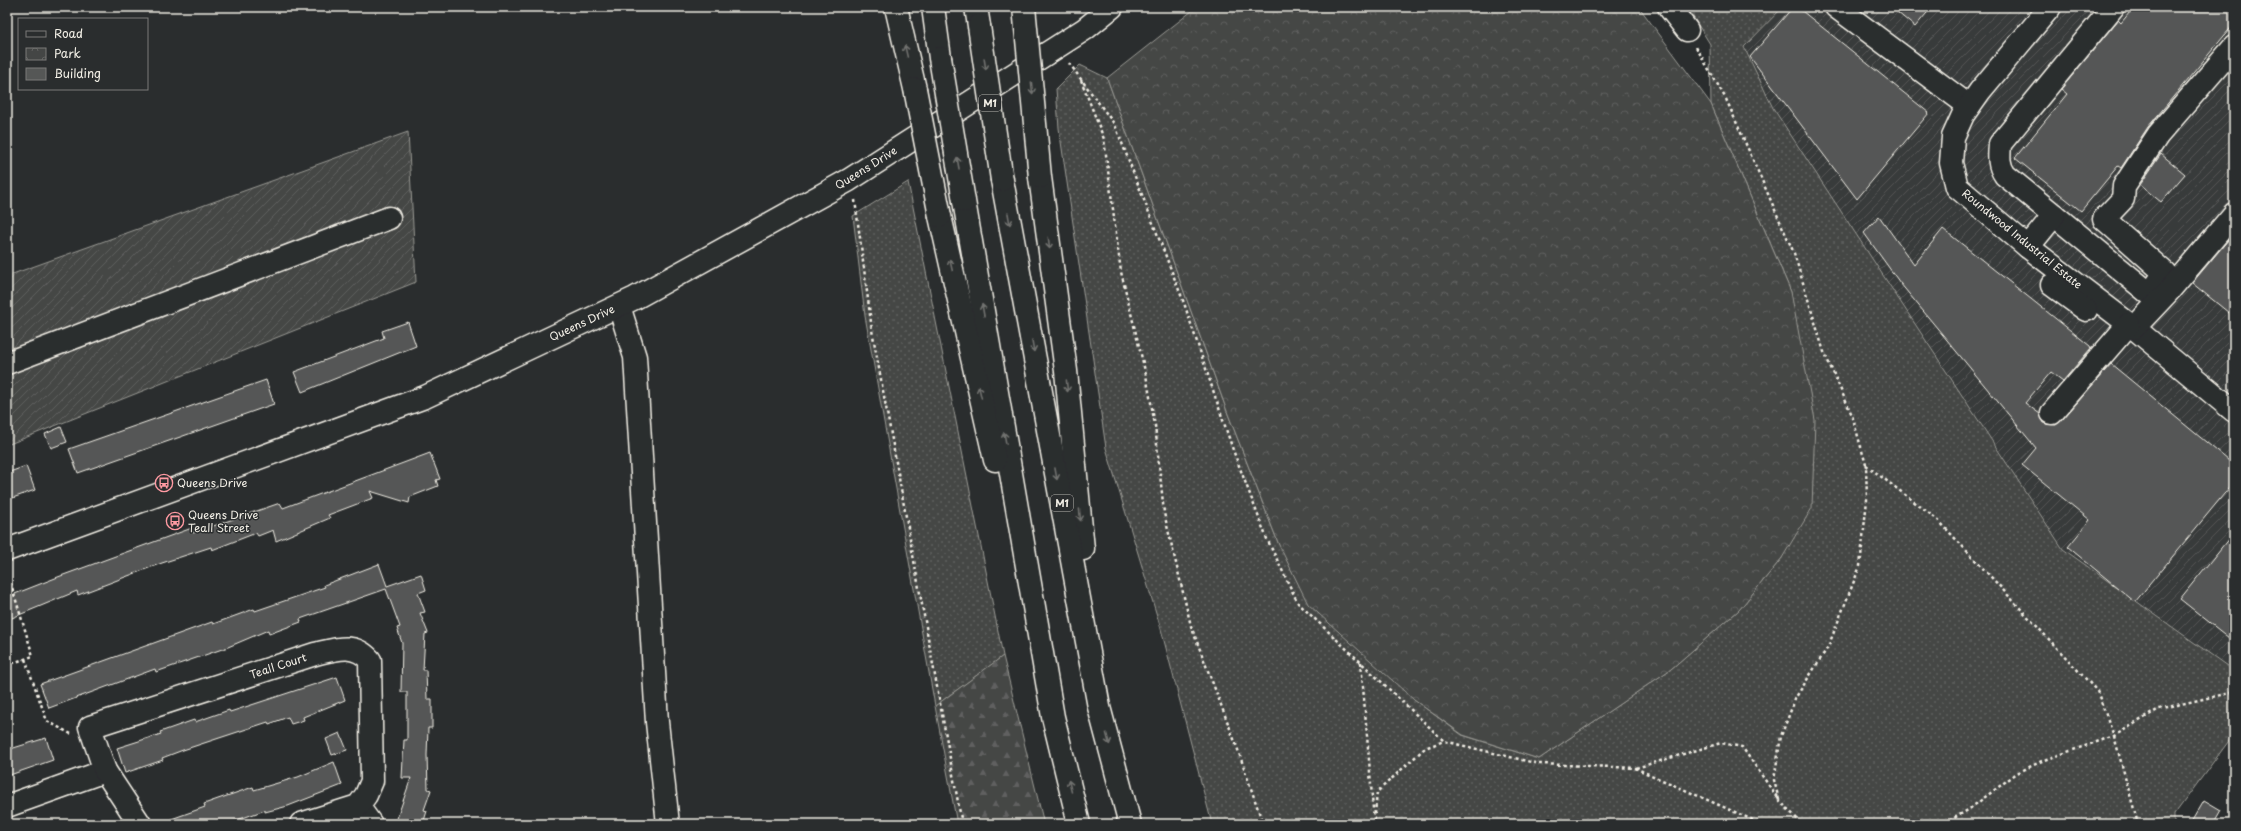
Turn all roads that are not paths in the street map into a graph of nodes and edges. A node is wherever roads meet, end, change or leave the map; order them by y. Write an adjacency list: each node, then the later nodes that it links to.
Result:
1 (896, 7): 27 (main road, one-way to 1, bridge)
2 (933, 7): 27 (main road, one-way to 2, bridge)
3 (1024, 7): 26 (main road, one-way to 26, bridge)
4 (1112, 7): 20 (main road, Queens Drive)
5 (1668, 7): 10 (main road)
6 (1836, 7): 12 (main road)
7 (2050, 7): 12 (main road, Roundwood Industrial Estate)
8 (2113, 7): 14 (main road)
9 (977, 16): 26 (main road, M1, one-way to 26, bridge)
10 (1687, 30)
11 (2234, 47): 16 (main road)
12 (1969, 106): 18 (main road, Roundwood Industrial Estate)
13 (2234, 214): 21 (main road)
14 (2054, 215): 17 (main road); 18 (main road)
15 (389, 218): 22 (main road)
16 (2104, 219): 17 (main road); 17 (main road)
17 (2085, 240)
18 (2028, 247): 21 (main road, Roundwood Industrial Estate)
19 (2052, 285): 21 (main road)
20 (619, 306): 25 (main road, Queens Drive); 34 (main road)
21 (2128, 328): 23 (main road, Roundwood Industrial Estate); 24 (main road)
22 (7, 362)
23 (2234, 411)
24 (2052, 413)
25 (7, 550)
26 (1099, 707): 36 (main road, M1, one-way to 36)
27 (1053, 717): 35 (main road, one-way to 27)
28 (105, 771): 29 (main road); 30 (main road, Teall Court); 31 (main road)
29 (7, 806)
30 (358, 806): 32 (main road); 33 (main road)
31 (140, 824)
32 (301, 824)
33 (371, 824)
34 (668, 824)
35 (1079, 824)
36 (1130, 824)

